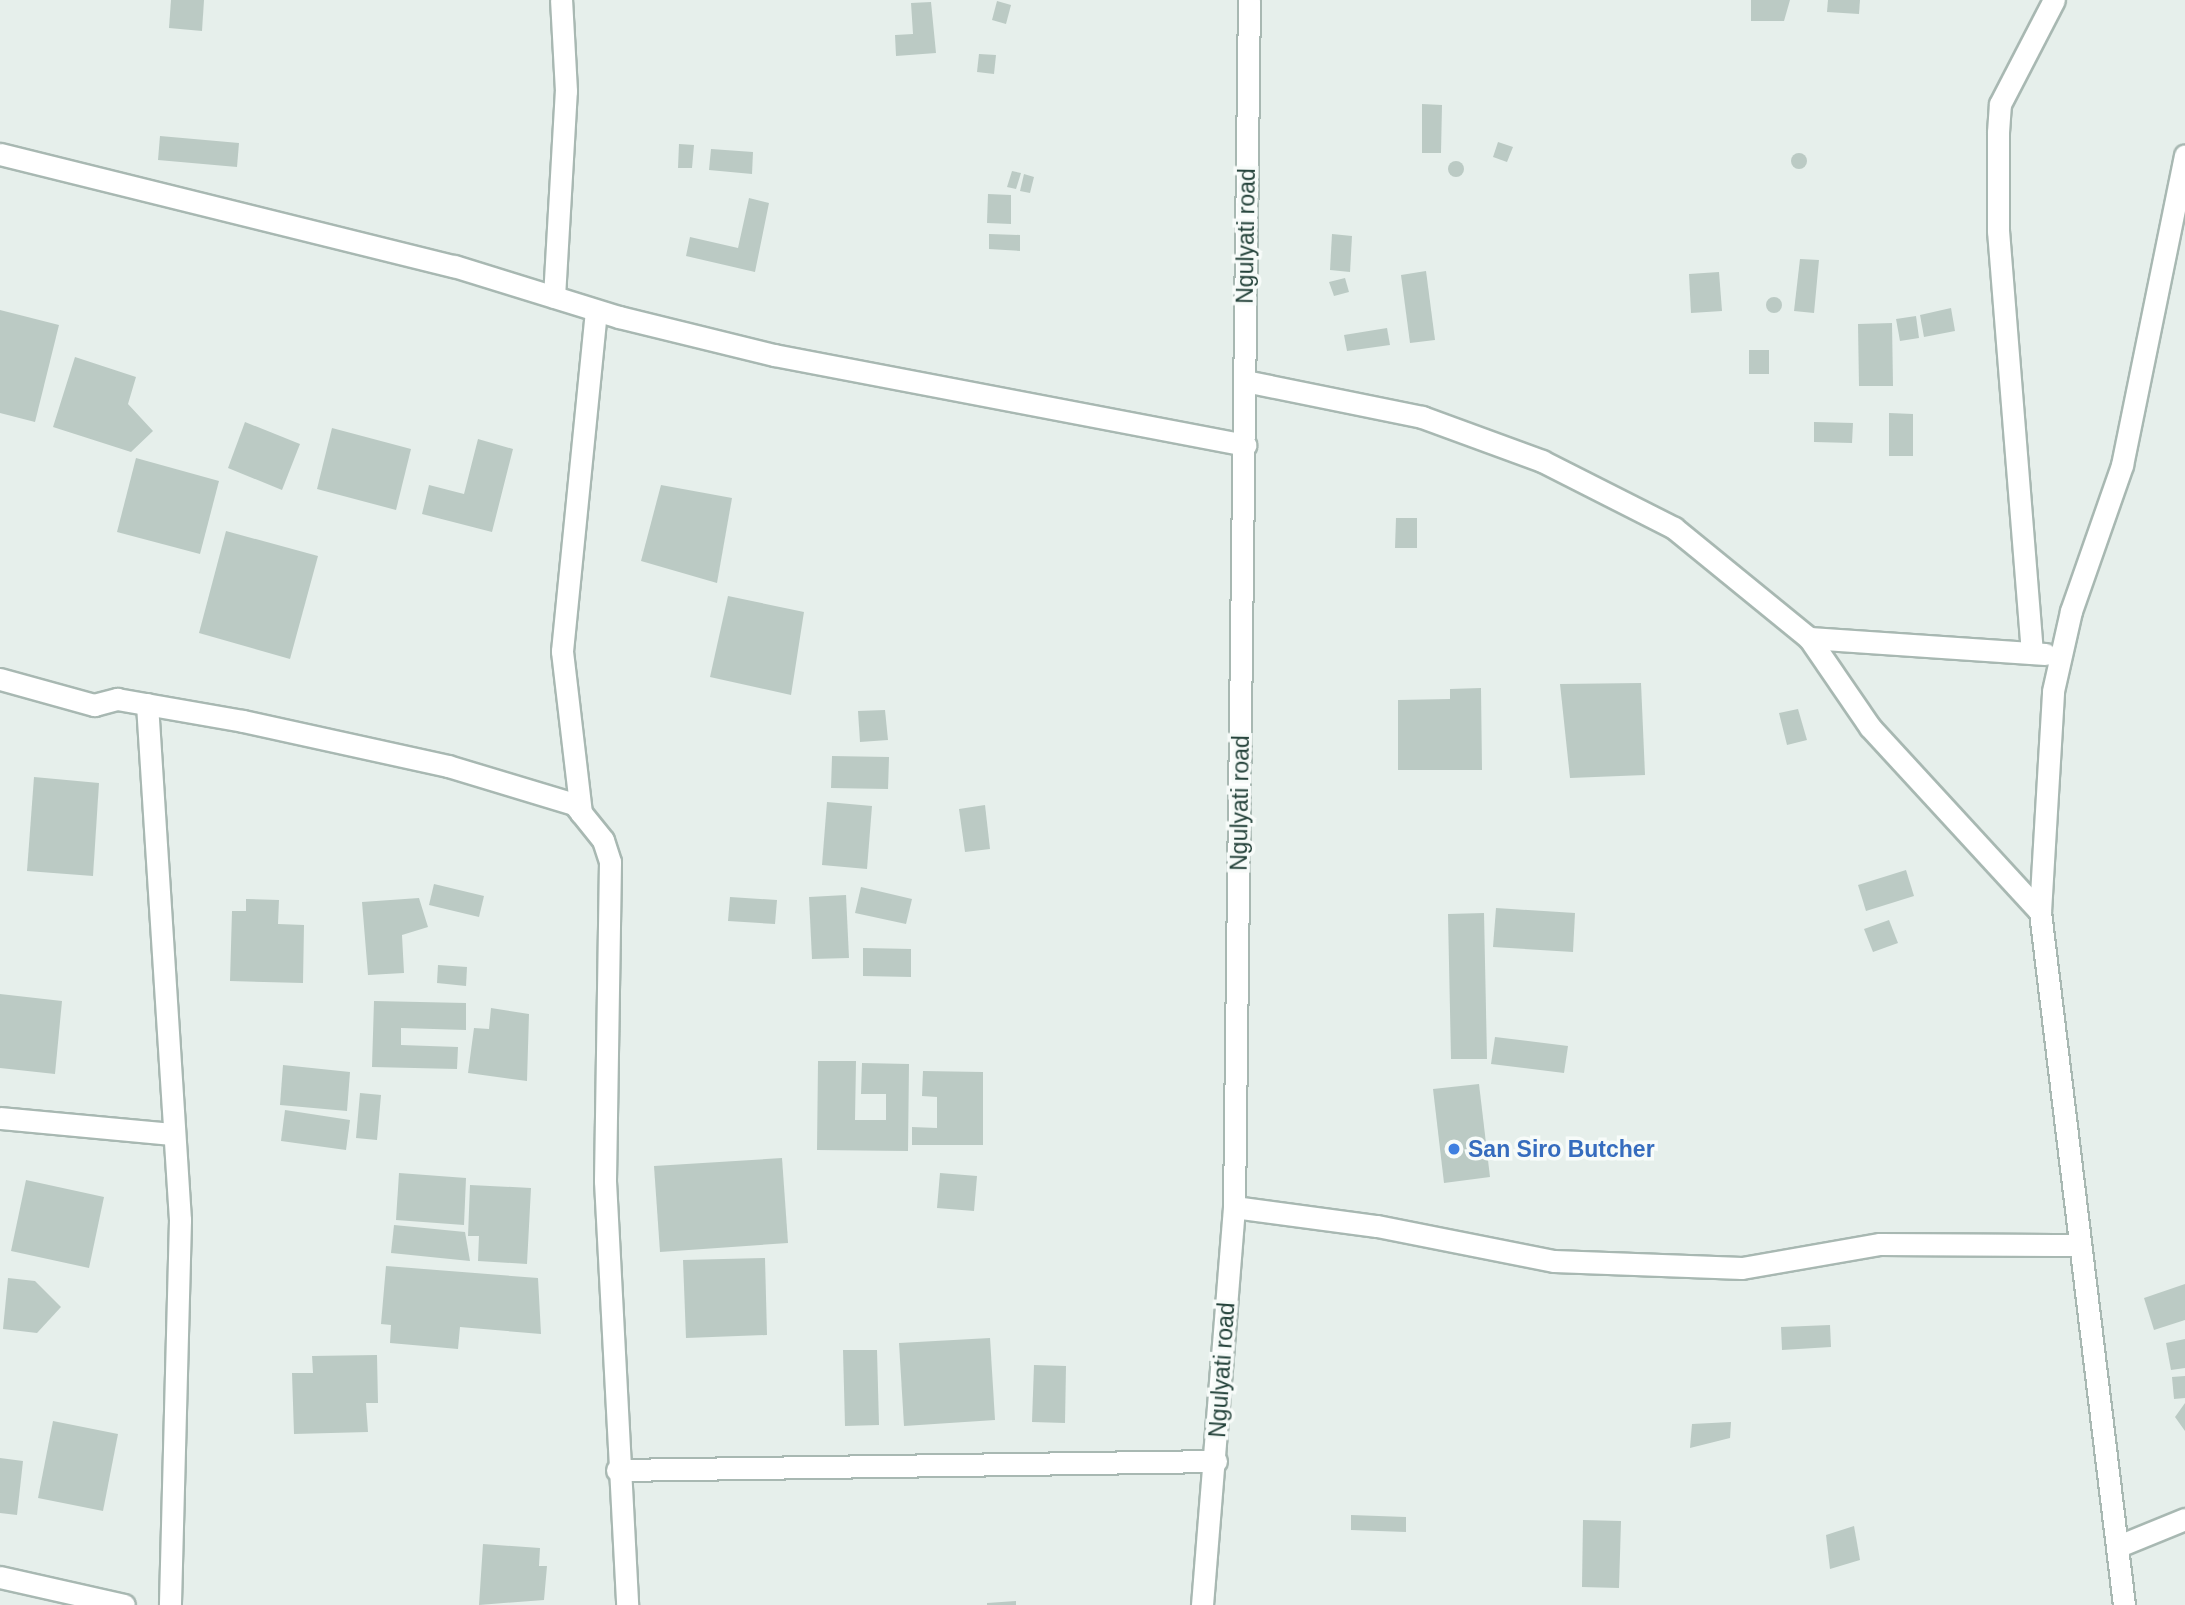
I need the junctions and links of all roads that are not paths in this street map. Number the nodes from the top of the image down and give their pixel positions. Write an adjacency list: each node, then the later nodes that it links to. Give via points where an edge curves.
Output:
1 (561, 0): 6 (street, via 566,91)
2 (1249, 0): 8 (street, Ngulyati road)
3 (2054, 0): 11 (street, via 2000,104 1998,132 1998,231)
4 (0, 155): 6 (street, via 454,265)
5 (2185, 156): 12 (street, via 2122,465)
6 (554, 297): 7 (street)
7 (596, 311): 9 (street, via 774,355); 15 (street, via 562,651)
8 (1245, 382): 9 (street, Ngulyati road); 10 (street, via 1422,417 1542,461 1674,528)
9 (1245, 445): 19 (street, Ngulyati road)
10 (1809, 638): 11 (street); 16 (street, via 1870,727)
11 (2032, 653): 12 (street)
12 (2061, 654): 16 (street, via 2053,691)
13 (0, 679): 14 (street, via 94,705 117,699)
14 (147, 704): 15 (street, via 448,766 535,790); 18 (street)
15 (581, 813): 22 (street, via 610,862 605,1181)
16 (2040, 912): 20 (street)
17 (0, 1118): 18 (street)
18 (172, 1134): 27 (street, via 180,1220)
19 (1234, 1207): 20 (street, via 1377,1226 1554,1261 1742,1268 1880,1244); 21 (street, Ngulyati road)
20 (2079, 1245): 24 (street)
21 (1216, 1461): 22 (street); 29 (street, Ngulyati road)
22 (617, 1470): 28 (street)
23 (2185, 1519): 24 (street)
24 (2121, 1545): 30 (street)
25 (0, 1577): 26 (street)
26 (124, 1605)
27 (170, 1605)
28 (627, 1605)
29 (1202, 1605)
30 (2124, 1605)

